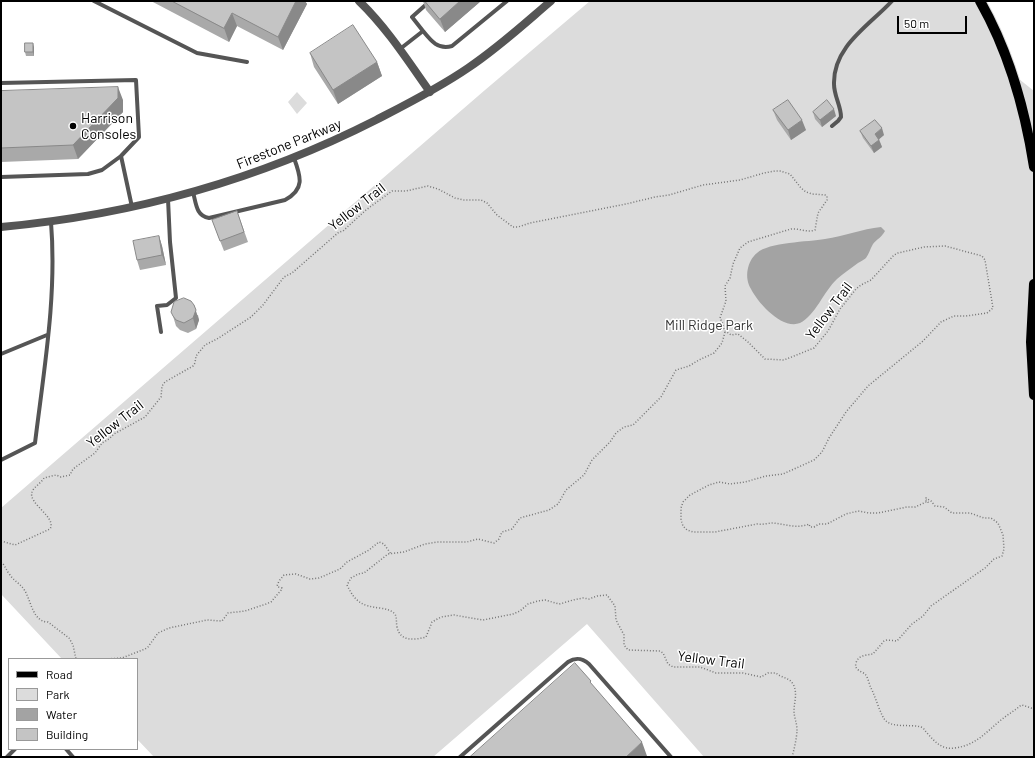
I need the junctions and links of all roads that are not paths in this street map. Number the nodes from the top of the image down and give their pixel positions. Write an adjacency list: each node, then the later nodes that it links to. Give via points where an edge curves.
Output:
1 (94, 1): 10 (lane, via 197,53)
2 (359, 1): 9 (street, via 375,17)
3 (430, 1): 8 (lane, via 412,17)
4 (508, 1): 8 (lane, via 452,46 436,45)
5 (551, 1): 12 (street, Firestone Parkway, via 480,59)
6 (892, 1): 13 (lane, via 854,37 838,61 834,73 834,86 841,116)
7 (980, 1): 16 (main road, via 998,38 1018,90)
8 (423, 31): 9 (lane)
9 (399, 49): 12 (street)
10 (247, 62)
11 (1, 84): 14 (lane, via 136,80 139,137)
12 (430, 92): 15 (street, Firestone Parkway, via 349,134)
13 (832, 126)
14 (121, 156): 17 (lane, via 102,170 88,174); 20 (lane)
15 (294, 158): 18 (street, Firestone Parkway); 18 (lane, via 301,176 300,182 293,194 285,200 208,218 198,213)
16 (1034, 167)
17 (1, 177)
18 (193, 192): 19 (street, Firestone Parkway)
19 (168, 198): 20 (street, Firestone Parkway); 24 (lane, via 176,298 167,305 157,306)
20 (132, 207): 21 (street, Firestone Parkway)
21 (51, 222): 22 (street, Firestone Parkway); 25 (lane, via 53,272)
22 (1, 227)
23 (1034, 284): 27 (main road, via 1031,342)
24 (161, 332)
25 (48, 335): 26 (lane); 28 (lane, via 35,443)
26 (1, 354)
27 (1034, 395)
28 (1, 460)
29 (460, 757): 30 (lane, via 568,662 581,658)
30 (671, 757)

